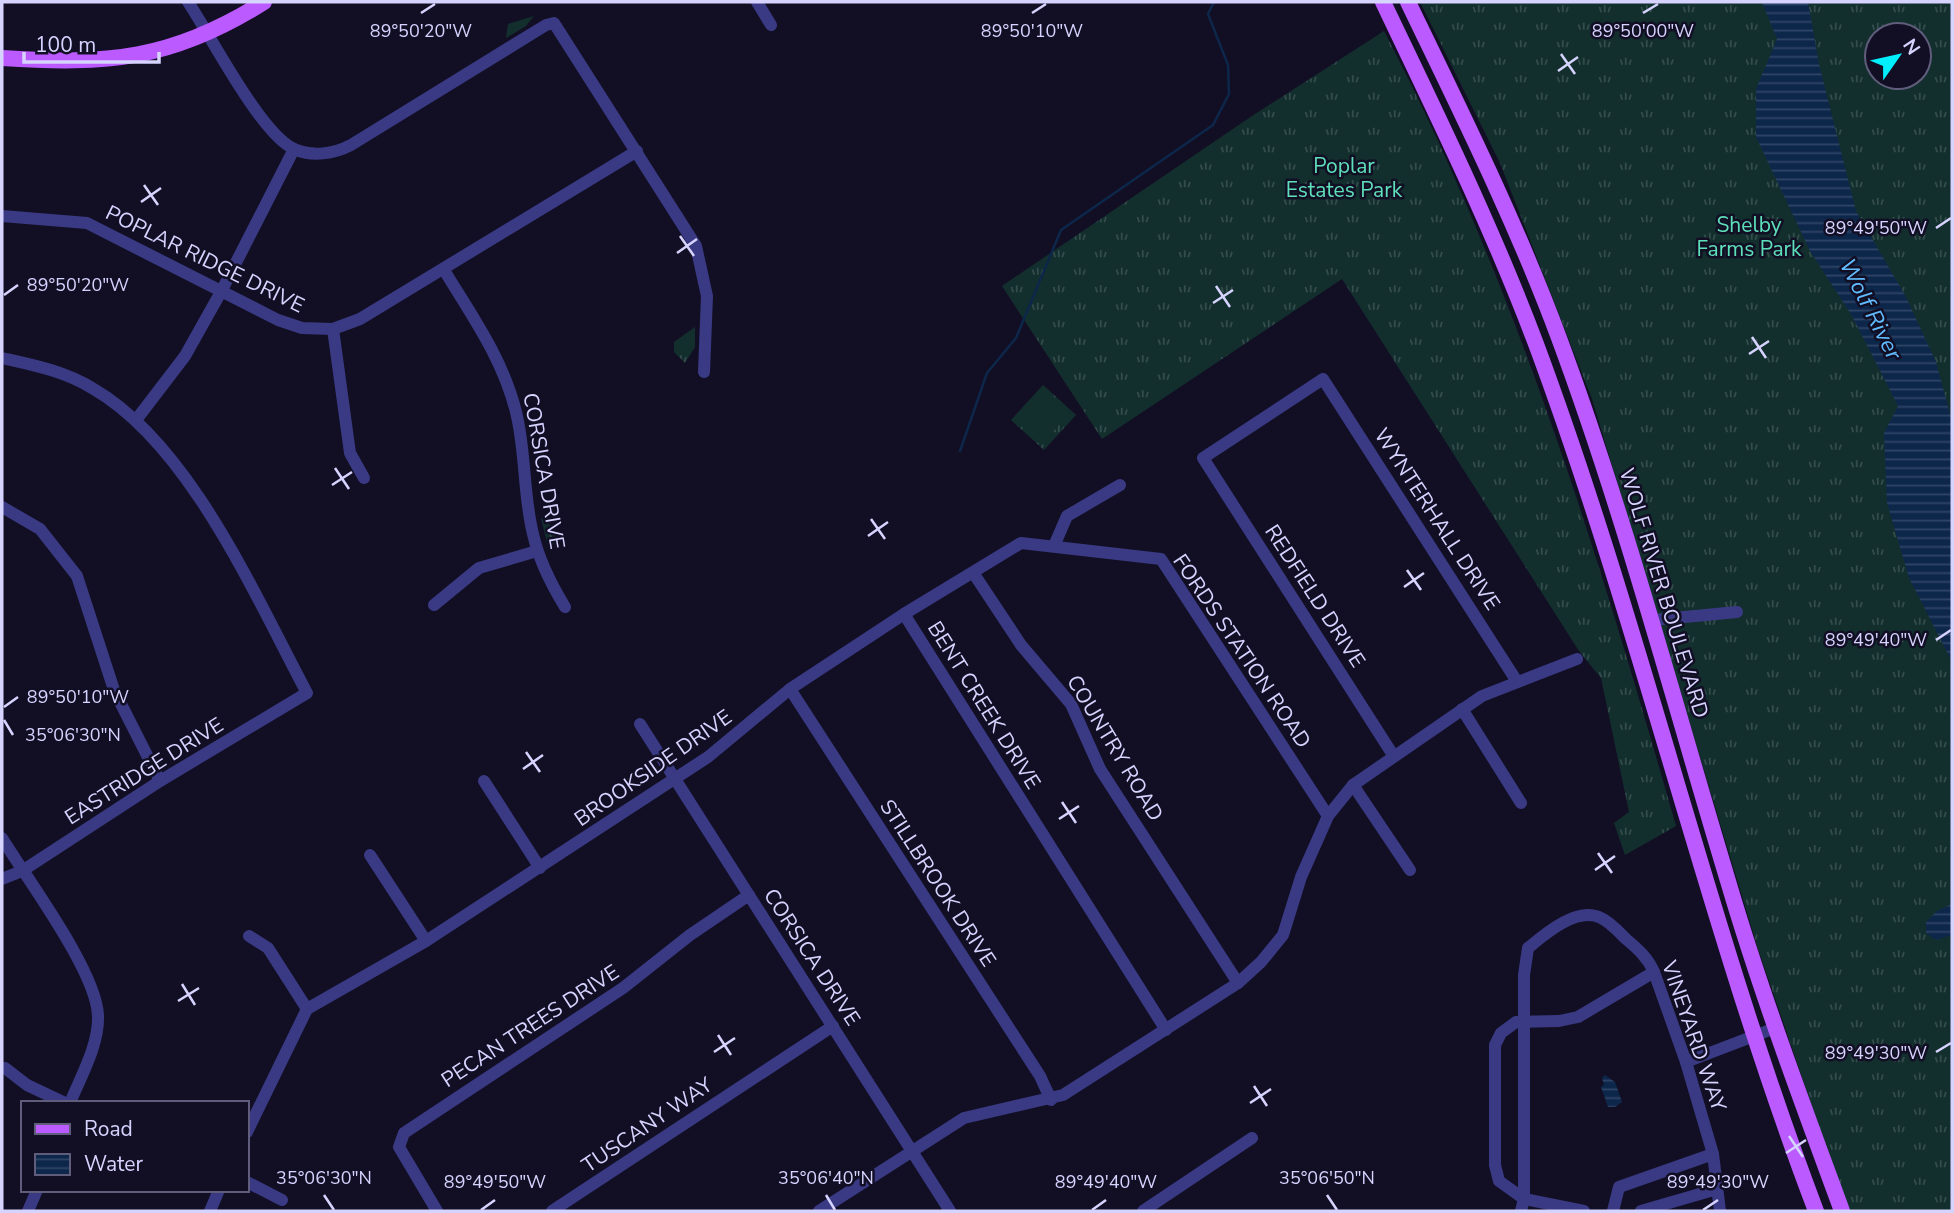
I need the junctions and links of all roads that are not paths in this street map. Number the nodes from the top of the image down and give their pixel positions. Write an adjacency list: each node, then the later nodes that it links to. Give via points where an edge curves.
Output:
1 (188, 2): 7 (street)
2 (264, 2): 7 (main road)
3 (757, 2): 6 (street)
4 (1383, 2): 58 (main road, WOLF RIVER BOULEVARD, via 1476,196 1536,344 1608,557)
5 (1408, 2): 29 (main road, WOLF RIVER BOULEVARD, via 1497,187 1558,336)
6 (771, 24)
7 (208, 33): 8 (main road, via 151,53 102,61); 9 (street, via 270,129)
8 (2, 58)
9 (294, 149): 10 (street, via 320,154 341,150 554,23); 13 (street)
10 (637, 151): 12 (street, POPLAR RIDGE DRIVE); 16 (street, via 689,232 700,258 707,296)
11 (2, 216): 13 (street, POPLAR RIDGE DRIVE, via 87,223)
12 (443, 270): 14 (street, POPLAR RIDGE DRIVE, via 367,316); 23 (street, CORSICA DRIVE, via 491,345 506,378 517,416)
13 (222, 290): 14 (street, POPLAR RIDGE DRIVE, via 289,325); 17 (street, via 184,356)
14 (332, 329): 19 (street, via 350,453)
15 (2, 358): 17 (street, via 56,370 93,388)
16 (704, 372)
17 (136, 420): 37 (street, EASTRIDGE DRIVE, via 179,471 220,533 307,693)
18 (1203, 458): 31 (street, WYNTERHALL DRIVE, via 1323,379); 35 (street, REDFIELD DRIVE)
19 (364, 478)
20 (1120, 485): 22 (street, via 1068,516)
21 (2, 507): 37 (street, via 40,529 77,576 114,690)
22 (1054, 546): 24 (street, BROOKSIDE DRIVE, via 1021,543); 41 (street, FORDS STATION ROAD, via 1161,559)
23 (537, 551): 25 (street, via 479,568); 26 (street, CORSICA DRIVE)
24 (974, 574): 28 (street, BROOKSIDE DRIVE); 52 (street, COUNTRY ROAD, via 1021,645 1071,704 1100,769)
25 (434, 606)
26 (565, 607)
27 (1737, 612): 29 (street)
28 (904, 614): 32 (street, BROOKSIDE DRIVE); 57 (street, BENT CREEK DRIVE)
29 (1653, 620): 56 (main road, WOLF RIVER BOULEVARD)
30 (1577, 659): 31 (street)
31 (1516, 680): 33 (street)
32 (790, 689): 36 (street, BROOKSIDE DRIVE, via 728,743); 61 (street, STILLBROOK DRIVE)
33 (1462, 709): 35 (street); 40 (street)
34 (639, 724): 36 (street, CORSICA DRIVE)
35 (1393, 755): 39 (street)
36 (675, 779): 44 (street, BROOKSIDE DRIVE); 48 (street, CORSICA DRIVE)
37 (160, 782): 46 (street, EASTRIDGE DRIVE)
38 (484, 782): 44 (street)
39 (1353, 785): 41 (street); 45 (street)
40 (1521, 803)
41 (1328, 816): 52 (street, via 1301,877 1283,935)
42 (2, 838): 46 (street)
43 (370, 855): 50 (street)
44 (540, 868): 50 (street, BROOKSIDE DRIVE)
45 (1410, 870)
46 (22, 871): 47 (street, EASTRIDGE DRIVE); 63 (street, via 79,962 97,1004 94,1044)
47 (2, 879)
48 (749, 895): 55 (street, CORSICA DRIVE); 76 (street, PECAN TREES DRIVE, via 622,988 404,1133 398,1147)
49 (249, 936): 53 (street, via 268,948)
50 (426, 941): 53 (street, BROOKSIDE DRIVE)
51 (1654, 972): 54 (street, via 1578,1017); 54 (street, VINEYARD WAY, via 1647,959 1598,916 1568,921 1528,948 1524,975); 59 (street, VINEYARD WAY)
52 (1238, 983): 57 (street)
53 (307, 1009): 64 (street)
54 (1527, 1021): 73 (street); 73 (street, via 1507,1027 1494,1053 1496,1173)
55 (834, 1026): 66 (street, CORSICA DRIVE); 77 (street, TUSCANY WAY)
56 (1775, 1028): 58 (street); 86 (main road, WOLF RIVER BOULEVARD)
57 (1166, 1030): 61 (street)
58 (1753, 1037): 59 (street); 85 (main road, WOLF RIVER BOULEVARD)
59 (1686, 1062): 67 (street, VINEYARD WAY)
60 (5, 1068): 62 (street)
61 (1051, 1100): 66 (street, via 977,1113)
62 (61, 1101)
63 (71, 1101)
64 (248, 1130)
65 (1252, 1138): 80 (street)
66 (912, 1150): 78 (street); 79 (street, CORSICA DRIVE)
67 (1713, 1154): 69 (street, VINEYARD WAY); 82 (street, via 1619,1187)
68 (248, 1183): 72 (street)
69 (1717, 1189): 83 (street); 84 (street, VINEYARD WAY)
70 (36, 1192): 74 (street)
71 (218, 1192): 75 (street)
72 (282, 1200)
73 (1523, 1205): 81 (street)
74 (29, 1211)
75 (210, 1211)
76 (437, 1211)
77 (552, 1211)
78 (819, 1211)
79 (950, 1211)
80 (1143, 1211)
81 (1584, 1211)
82 (1613, 1211)
83 (1641, 1211)
84 (1720, 1211)
85 (1816, 1211)
86 (1842, 1211)

